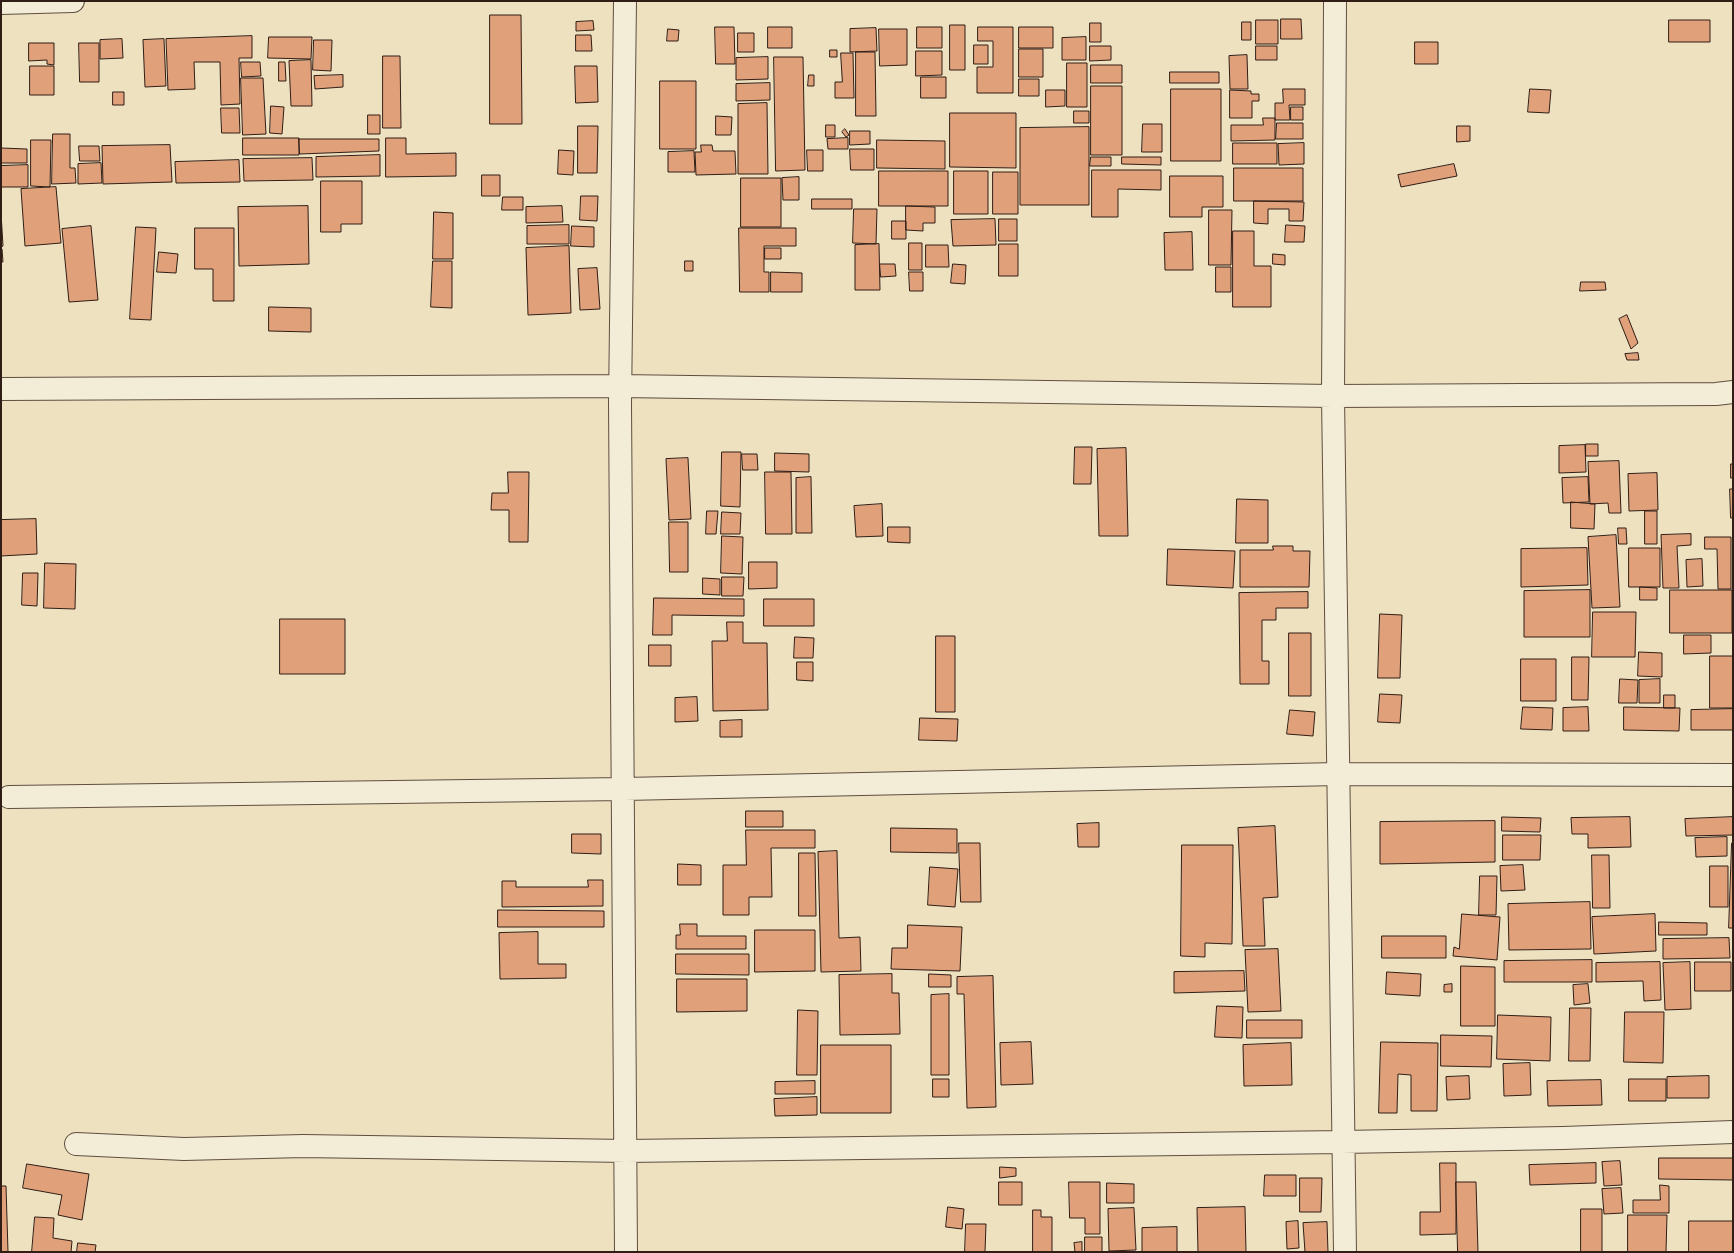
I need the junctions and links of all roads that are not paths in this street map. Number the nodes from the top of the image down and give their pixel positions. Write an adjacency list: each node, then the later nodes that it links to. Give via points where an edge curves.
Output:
1 (73, 1): 4 (street)
2 (625, 1): 5 (street)
3 (1335, 1): 8 (street)
4 (1, 3)
5 (620, 386): 6 (street); 8 (street); 11 (street)
6 (1, 389)
7 (1733, 392): 8 (street)
8 (1333, 396): 9 (street)
9 (1338, 774): 10 (street); 11 (street); 14 (street)
10 (1733, 774)
11 (624, 789): 12 (street); 16 (street)
12 (9, 797)
13 (1733, 1132): 14 (street)
14 (1342, 1142): 16 (street); 18 (street)
15 (76, 1144): 16 (street, via 184,1149 303,1146)
16 (626, 1151): 17 (street)
17 (626, 1252)
18 (1345, 1252)

